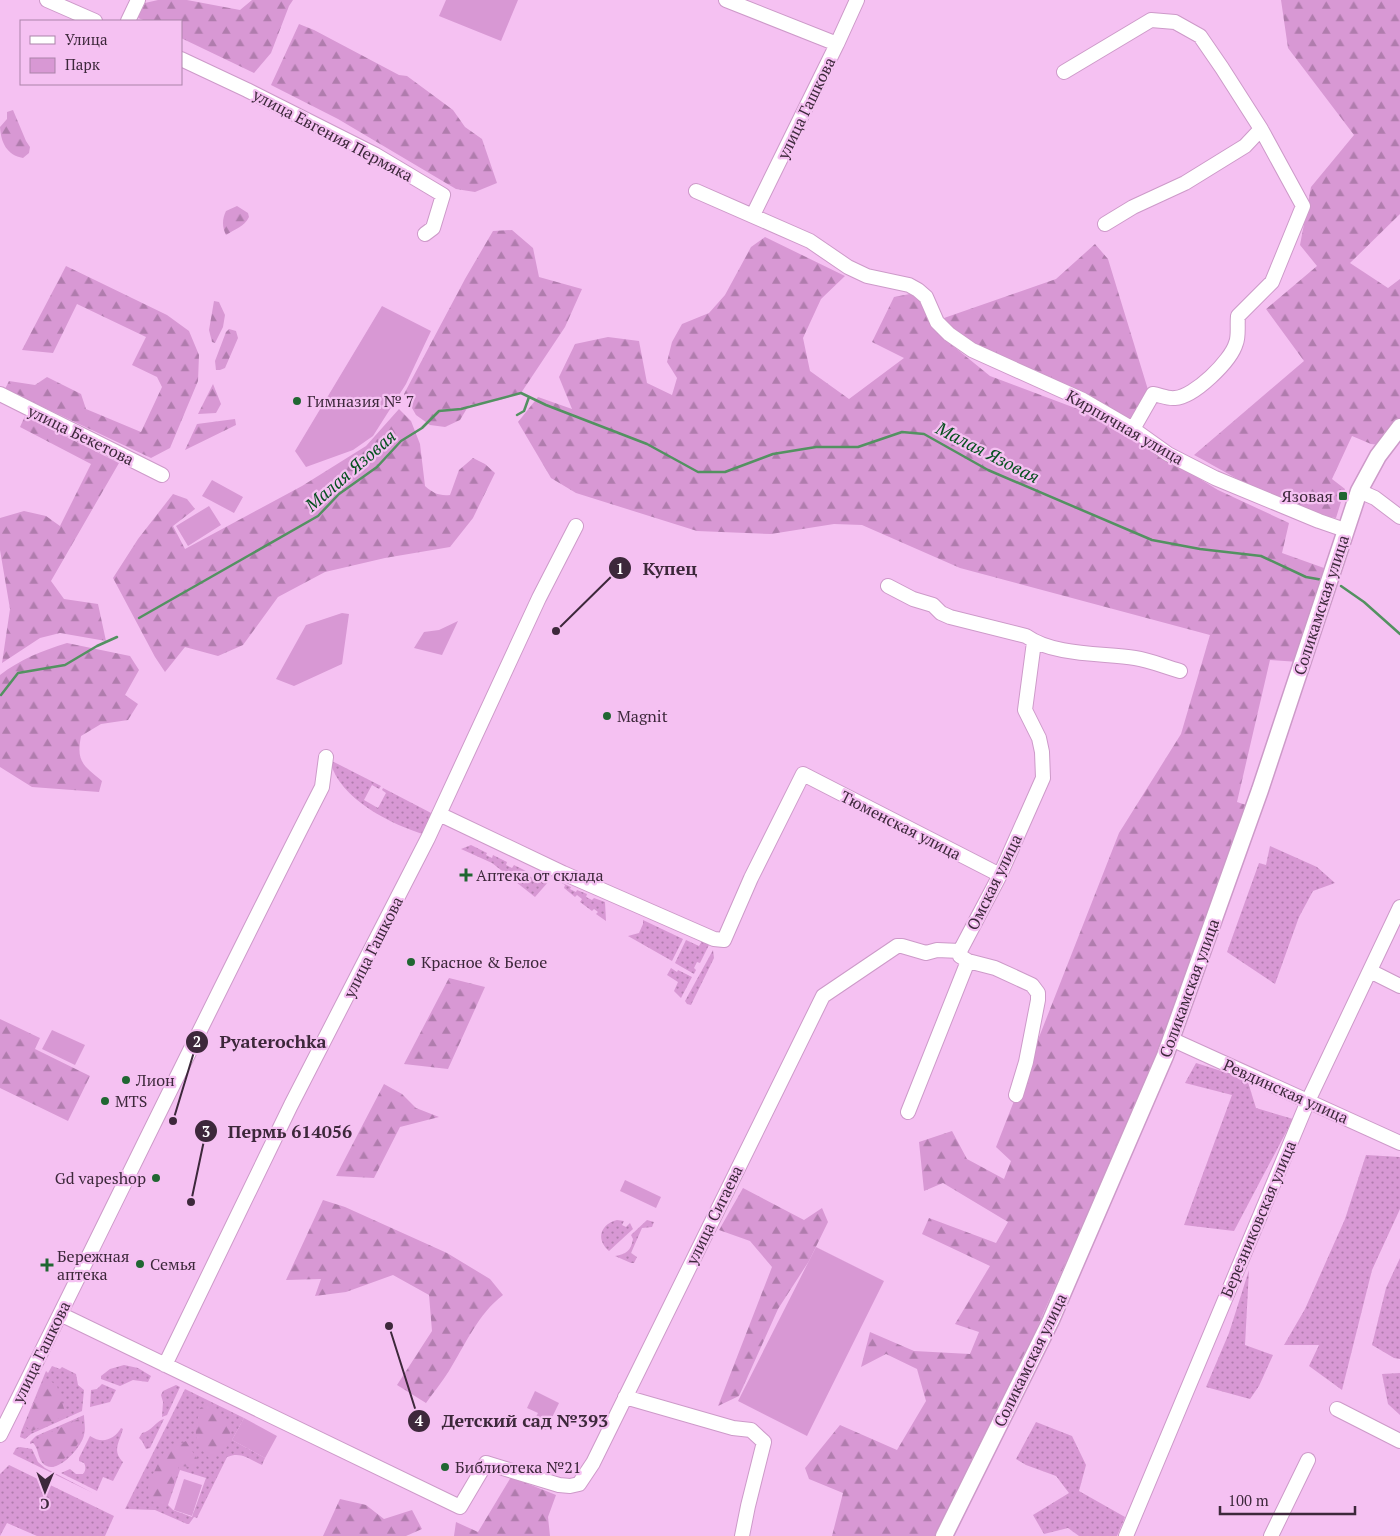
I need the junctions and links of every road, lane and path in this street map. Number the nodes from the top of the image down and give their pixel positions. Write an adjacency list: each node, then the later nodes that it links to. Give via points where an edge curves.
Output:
1 (47, 0): 5 (street)
2 (138, 0): 6 (street)
3 (726, 0): 7 (street)
4 (857, 0): 7 (street, улица Гашкова)
5 (93, 20)
6 (128, 20)
7 (837, 44): 12 (street, улица Гашкова)
8 (182, 59): 14 (street, улица Евгения Пермяка, via 376,155 443,195 433,228)
9 (1064, 72): 10 (street, via 1151,20 1175,22 1200,36)
10 (1261, 129): 13 (street, via 1238,151 1185,183); 17 (street, via 1303,206 1272,282 1238,316 1236,344 1225,362 1189,395 1175,398 1153,394)
11 (696, 191): 12 (street)
12 (753, 215): 17 (street, Кирпичная улица, via 810,241 867,276 918,290 926,297 937,322 972,350 1083,400)
13 (1105, 224)
14 (425, 234)
15 (0, 394): 18 (street, улица Бекетова)
16 (1400, 427): 19 (main road, Соликамская улица, via 1378,456)
17 (1133, 429): 22 (street, Кирпичная улица, via 1168,454 1215,478 1318,522)
18 (162, 475)
19 (1359, 491): 20 (street, via 1375,498); 22 (main road, Соликамская улица)
20 (1400, 517)
21 (576, 526): 27 (street, улица Гашкова)
22 (1345, 530): 33 (main road, Соликамская улица, via 1260,790)
23 (888, 586): 24 (street, via 913,599 933,604 950,617 1026,636)
24 (1034, 642): 25 (street, via 1057,649 1138,658); 28 (street, Омская улица, via 1024,710 1039,738 1043,778)
25 (1180, 671)
26 (326, 757): 38 (street, улица Гашкова, via 322,787)
27 (439, 814): 28 (street, Тюменская улица, via 563,874 714,939 724,940 803,774); 39 (street, улица Гашкова, via 250,1187)
28 (1000, 875): 30 (street, Омская улица)
29 (1400, 907): 31 (street, Березниковская улица)
30 (964, 956): 34 (street, улица Сигаева, via 1032,985 1038,993 1026,1062); 36 (street, Омская улица); 40 (street, улица Сигаева, via 937,950 926,953 898,946 823,996)
31 (1370, 971): 32 (street); 35 (street, Березниковская улица)
32 (1400, 986)
33 (1171, 1039): 35 (street, Ревдинская улица); 46 (main road, Соликамская улица, via 1051,1320)
34 (1016, 1095)
35 (1308, 1101): 37 (street, Ревдинская улица); 47 (street, Березниковская улица)
36 (908, 1112)
37 (1400, 1143)
38 (60, 1314): 39 (street); 42 (street, улица Гашкова)
39 (165, 1365): 40 (street, улица Сигаева, via 460,1508 486,1463 559,1485 579,1484)
40 (625, 1397): 45 (street, via 732,1428 751,1430 764,1442)
41 (1337, 1408): 43 (street)
42 (0, 1435)
43 (1400, 1441)
44 (1308, 1460): 48 (street)
45 (742, 1536)
46 (944, 1536)
47 (1126, 1536)
48 (1272, 1536)

